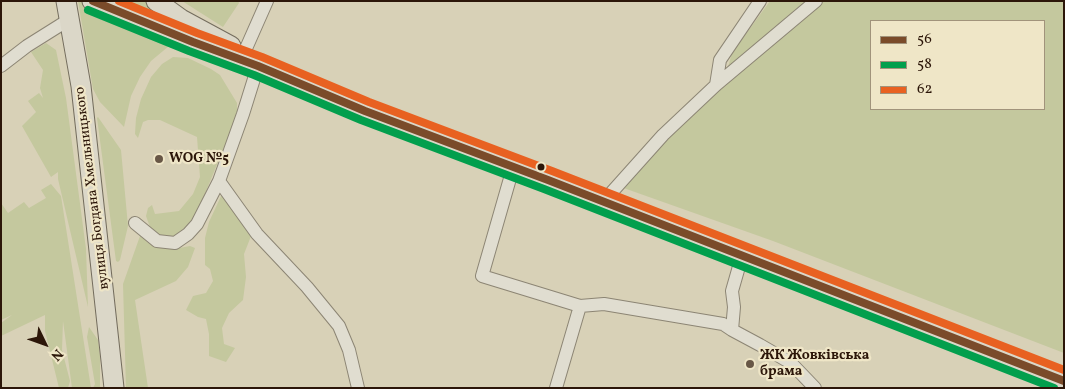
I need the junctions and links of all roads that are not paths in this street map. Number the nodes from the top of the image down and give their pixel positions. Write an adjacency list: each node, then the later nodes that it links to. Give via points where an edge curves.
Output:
1 (156, 1): 7 (highway)
2 (267, 1): 7 (street)
3 (760, 1): 9 (street, via 720,60)
4 (816, 1): 9 (street)
5 (94, 2): 7 (highway, via 192,42)
6 (68, 10): 8 (street); 17 (highway, вулиця Богдана Хмельницького, via 81,86)
7 (251, 60): 10 (highway, via 365,110); 11 (street, via 243,114)
8 (1, 66)
9 (716, 85): 12 (street, via 663,135)
10 (513, 168): 12 (highway); 15 (street, via 482,276)
11 (219, 181): 13 (street, via 197,224 175,242 157,241); 19 (street, via 257,234 308,287 339,326 349,350)
12 (603, 202): 14 (highway)
13 (135, 222)
14 (742, 256): 16 (street, via 732,291); 18 (highway)
15 (580, 306): 16 (street, via 604,304 723,324); 20 (street)
16 (732, 330): 21 (street, via 791,363)
17 (114, 381)
18 (1064, 381)
19 (358, 388)
20 (556, 388)
21 (815, 388)

